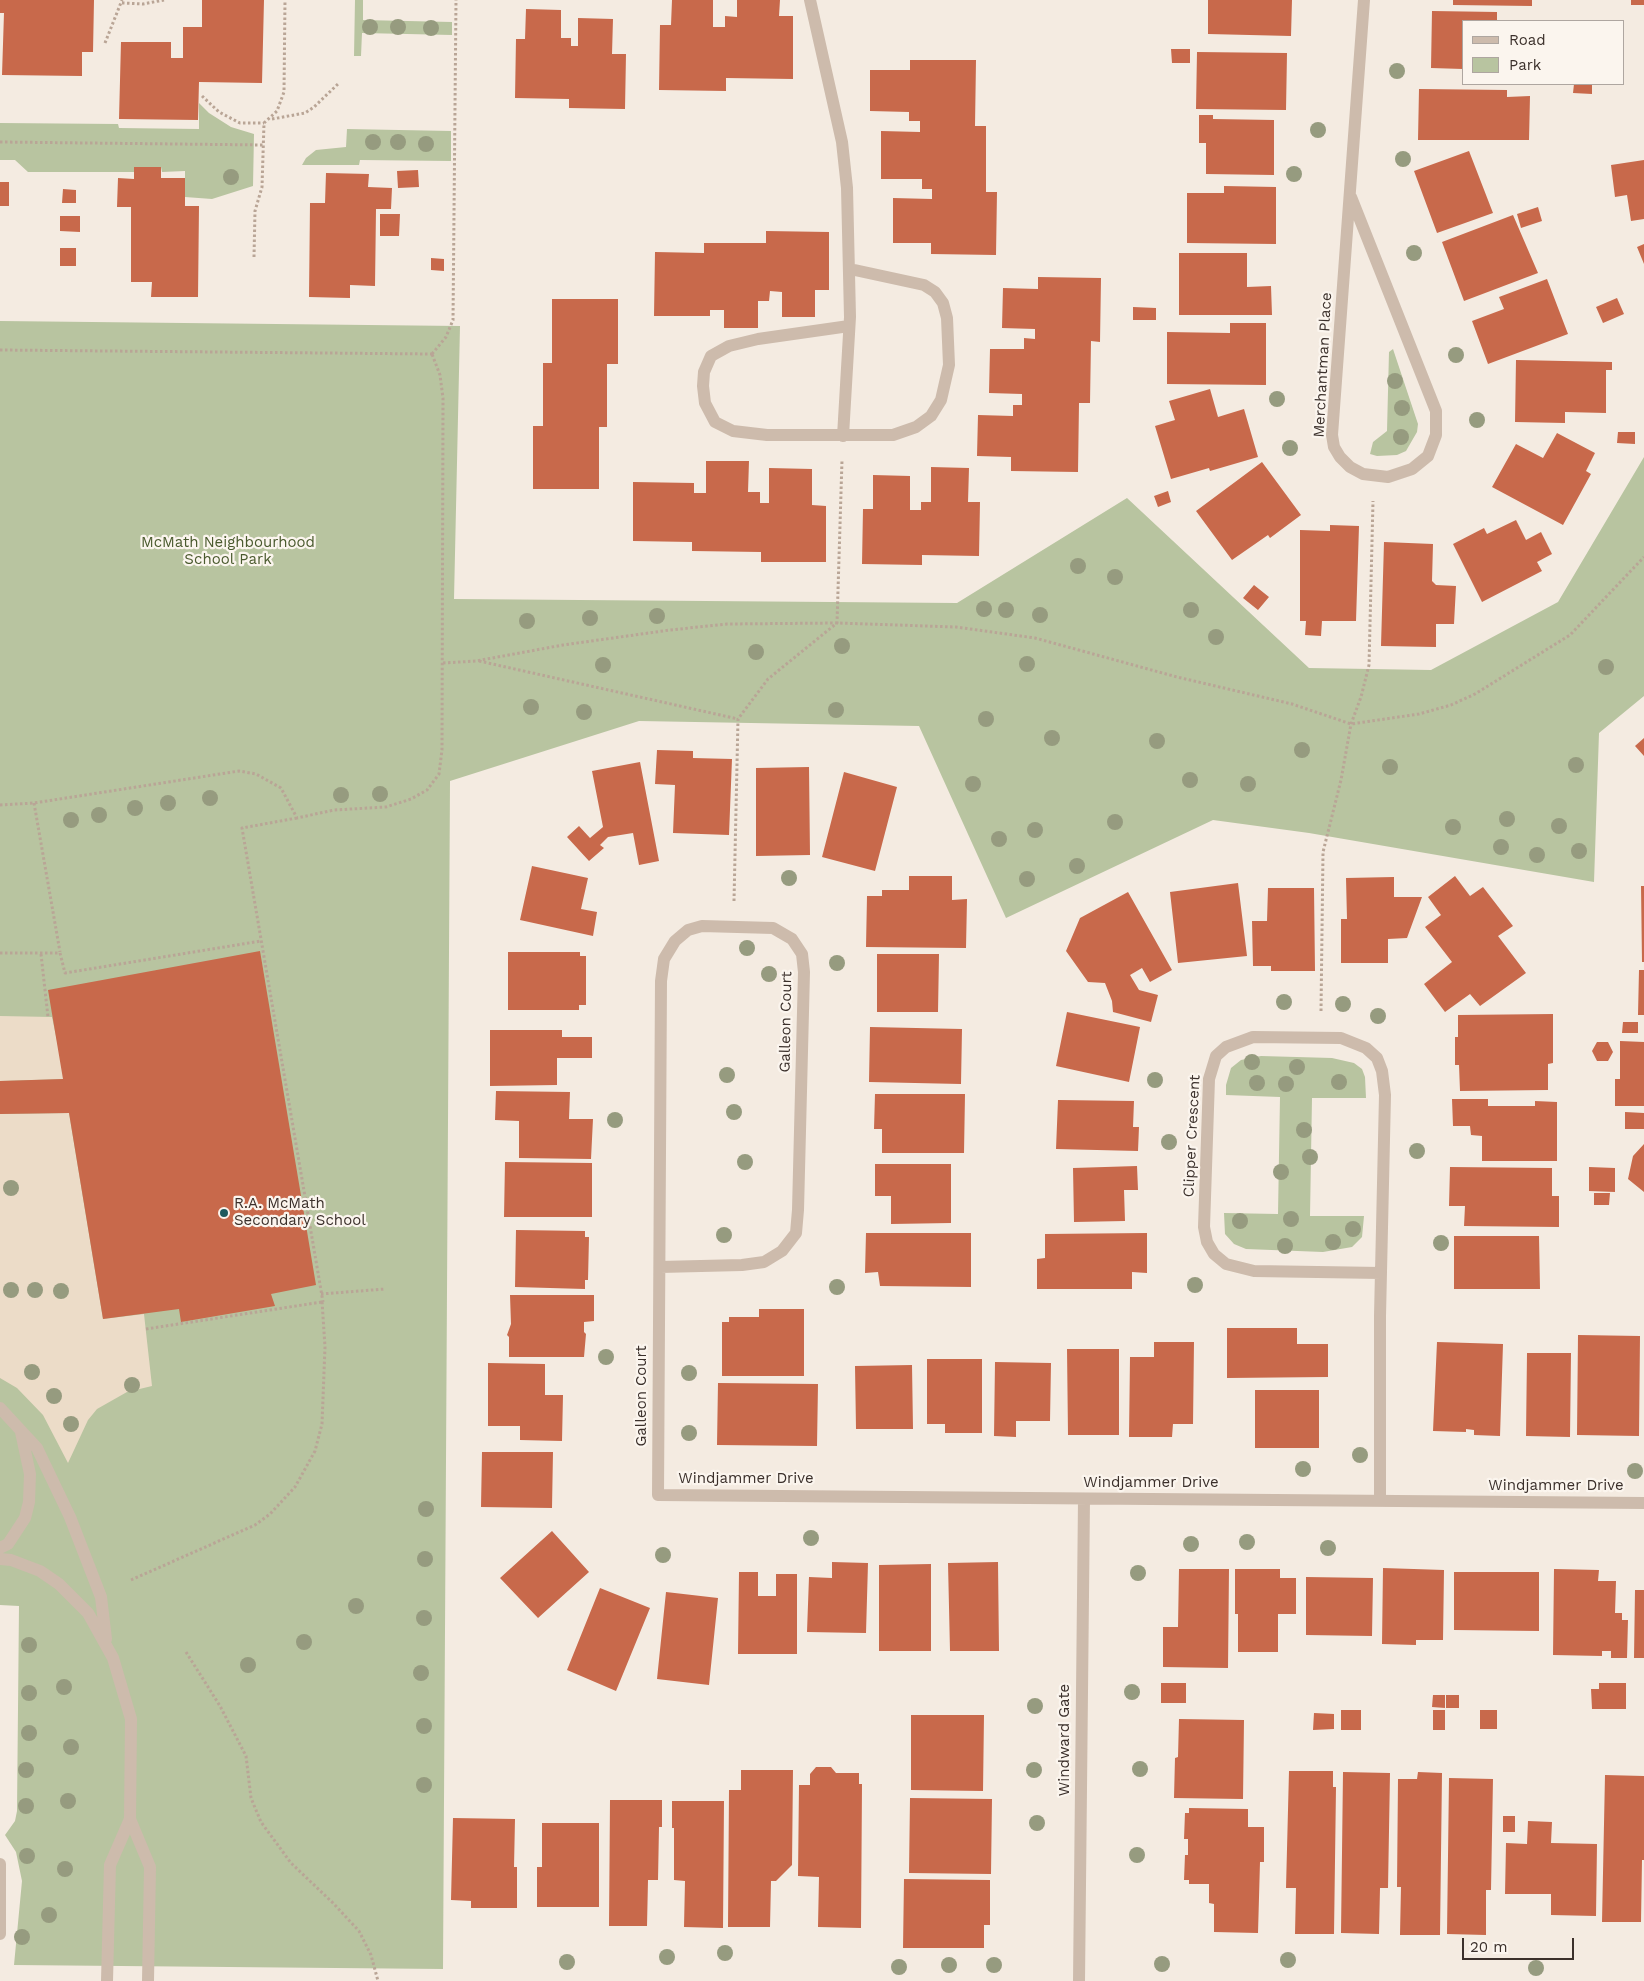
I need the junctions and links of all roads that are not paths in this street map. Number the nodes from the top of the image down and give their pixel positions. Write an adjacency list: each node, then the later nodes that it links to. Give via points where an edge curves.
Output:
1 (810, 0): 4 (street, via 842,142)
2 (1364, 0): 3 (street, Merchantman Place)
3 (1351, 197): 3 (street, Merchantman Place, via 1332,435 1334,447 1340,458 1363,474 1402,474 1421,464 1433,445 1437,417)
4 (850, 269): 5 (street); 6 (street, via 916,283 935,292 943,302 947,318 949,365 941,400 931,416 916,427 893,435)
5 (849, 326): 6 (street); 6 (street, via 790,333 729,346 711,356 704,372 703,386 705,402 715,422 734,431)
6 (843, 436)
7 (660, 1267): 7 (street, Galleon Court, via 661,981 664,959 675,941 688,930 702,926 773,928 792,939 802,954 804,972 796,1233 782,1251 764,1262); 11 (street, Galleon Court)
8 (1381, 1273): 8 (street, Clipper Crescent, via 1384,1095 1377,1058 1366,1048 1341,1038 1253,1037 1226,1047 1216,1056 1209,1079 1204,1215 1207,1242 1214,1254 1226,1264 1240,1269); 13 (street, Clipper Crescent)
9 (0, 1408): 10 (street)
10 (20, 1429): 15 (street, via 30,1474 29,1502 25,1518 8,1544); 17 (street, via 36,1448 70,1517 102,1597)
11 (658, 1495): 12 (street, Windjammer Drive)
12 (1084, 1499): 13 (street, Windjammer Drive); 23 (street, Windward Gate)
13 (1380, 1500): 14 (street, Windjammer Drive)
14 (1644, 1503)
15 (0, 1548)
16 (0, 1559): 17 (street, via 40,1571 59,1584 88,1613)
17 (106, 1644): 18 (street, via 131,1719)
18 (130, 1819): 21 (street, via 110,1866); 22 (street, via 150,1868)
19 (0, 1864): 20 (street)
20 (0, 1934)
21 (107, 1981)
22 (148, 1981)
23 (1079, 1981)

